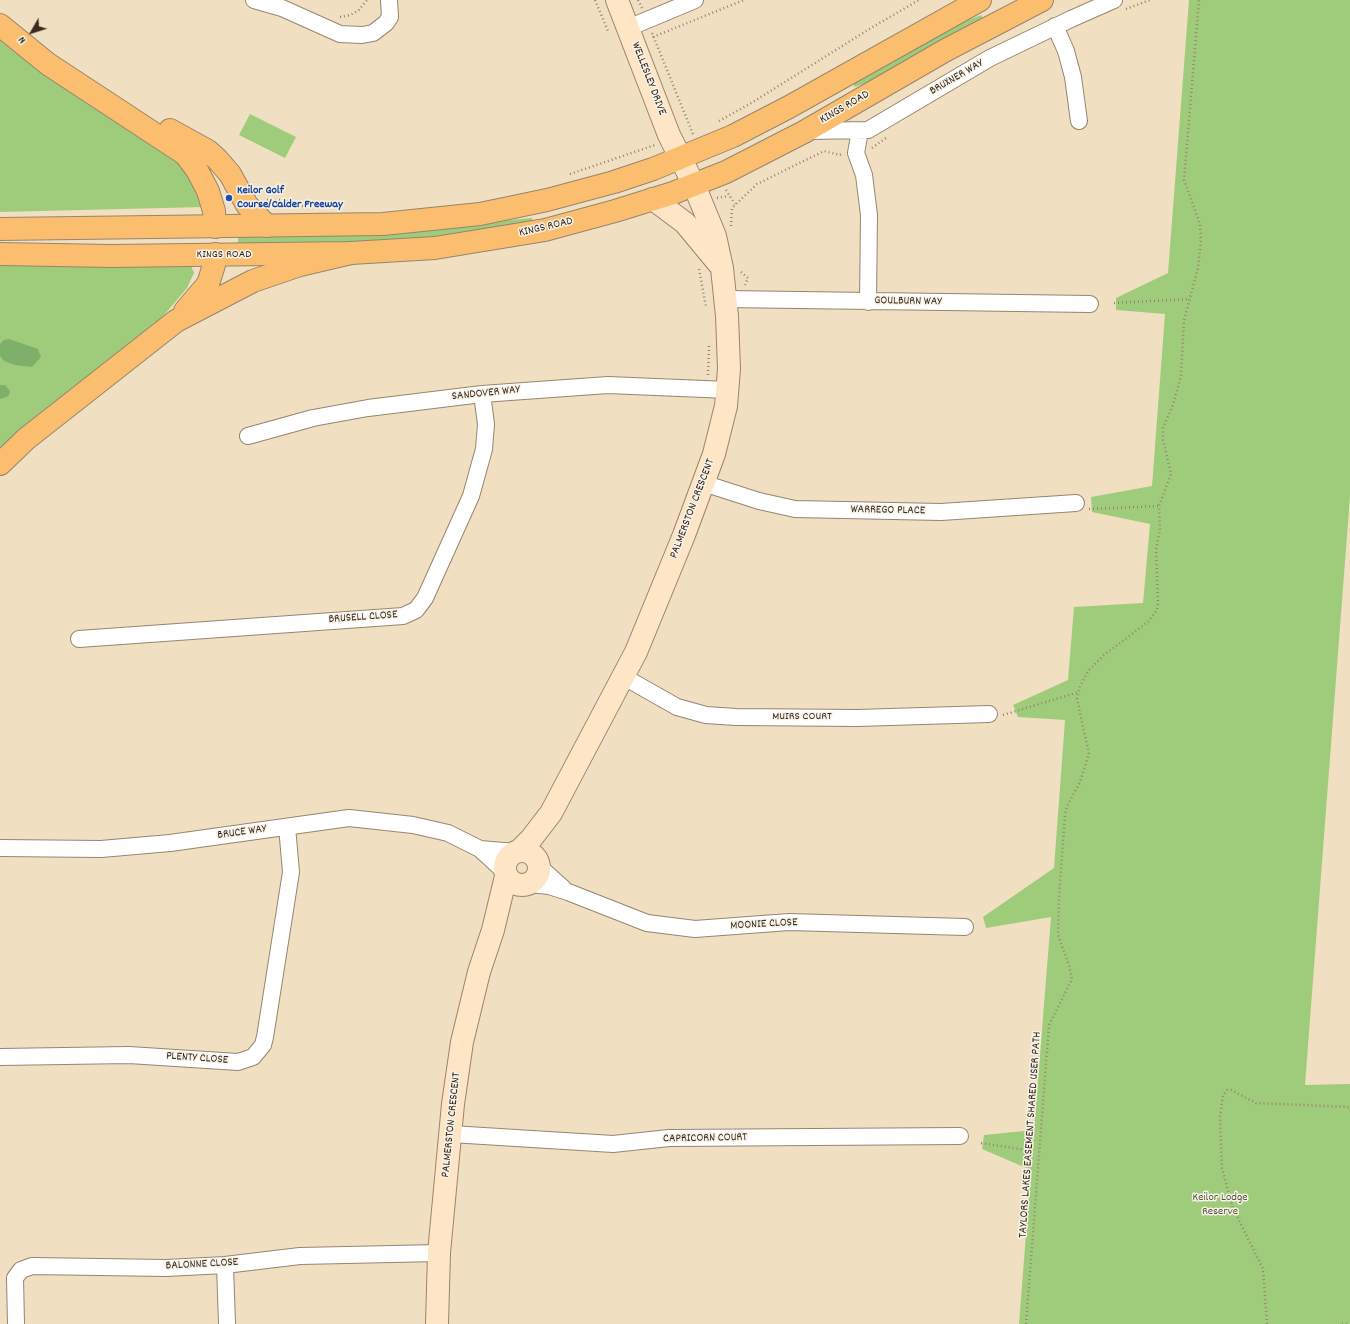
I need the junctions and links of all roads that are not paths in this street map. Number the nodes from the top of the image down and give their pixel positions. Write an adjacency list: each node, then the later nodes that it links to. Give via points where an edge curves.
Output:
1 (254, 0): 2 (street, via 282,8 340,34 362,35 373,33 386,23 390,17)
2 (389, 0)
3 (617, 0): 8 (street, WELLESLEY DRIVE)
4 (695, 0): 8 (street)
5 (980, 0): 15 (main road, via 733,136)
6 (1042, 0): 14 (main road, KINGS ROAD, via 946,50)
7 (1114, 0): 10 (street, BRUXNER WAY)
8 (637, 24): 15 (street, WELLESLEY DRIVE)
9 (0, 25): 11 (main road, via 48,64)
10 (1055, 26): 12 (street, via 1066,51 1073,77); 13 (street, BRUXNER WAY, via 990,58 878,126)
11 (104, 102): 18 (main road, via 174,132 208,151 230,174 247,205); 19 (main road, via 175,146 192,162 208,191 214,211)
12 (1079, 121)
13 (860, 131): 14 (street, BRUXNER WAY); 26 (street, via 856,152 864,176 869,215)
14 (804, 132): 16 (main road, KINGS ROAD, via 726,172)
15 (676, 149): 16 (street, WELLESLEY DRIVE); 18 (main road, via 599,186 495,212 409,222)
16 (698, 193): 17 (main road, KINGS ROAD); 24 (street, PALMERSTON CRESCENT, via 715,236)
17 (653, 199): 23 (main road, KINGS ROAD, via 579,221 503,238 435,248); 24 (street, via 685,224)
18 (267, 226): 19 (main road)
19 (215, 227): 20 (main road); 22 (main road)
20 (0, 229)
21 (0, 254): 22 (main road, KINGS ROAD)
22 (215, 254): 23 (main road, KINGS ROAD); 28 (main road, via 208,284)
23 (351, 254): 28 (main road, via 300,265 253,282)
24 (722, 268): 25 (street, PALMERSTON CRESCENT)
25 (726, 299): 26 (street, GOULBURN WAY); 29 (street, PALMERSTON CRESCENT, via 729,337)
26 (868, 302): 27 (street, GOULBURN WAY)
27 (1090, 304)
28 (176, 321): 32 (main road, via 31,435)
29 (718, 390): 30 (street, SANDOVER WAY, via 608,384); 33 (street, PALMERSTON CRESCENT, via 720,431)
30 (482, 394): 31 (street, SANDOVER WAY, via 368,408 314,418); 35 (street, BRUSELL CLOSE, via 486,424 484,449 471,496 425,598 416,610 403,616)
31 (248, 436)
32 (0, 464)
33 (703, 483): 34 (street, WARREGO PLACE, via 759,501 795,509 941,512); 36 (street, PALMERSTON CRESCENT, via 647,627)
34 (1076, 503)
35 (79, 639)
36 (624, 677): 37 (street, MUIRS COURT, via 677,707 706,715 858,718); 41 (street, PALMERSTON CRESCENT, via 551,813 539,846)
37 (989, 714)
38 (288, 827): 39 (street, BRUCE WAY, via 170,843 101,849); 40 (street, BRUCE WAY, via 349,818 406,824 448,833); 45 (street, PLENTY CLOSE, via 291,872 265,1038 263,1045 253,1057 238,1062 129,1055)
39 (0, 848)
40 (480, 849): 41 (street, BRUCE WAY); 42 (street, BRUCE WAY)
41 (527, 857): 42 (street, via 507,859); 42 (street, PALMERSTON CRESCENT, via 538,875); 43 (street, MOONIE CLOSE)
42 (516, 879): 43 (street, MOONIE CLOSE); 46 (street, PALMERSTON CRESCENT, via 515,895 493,930 479,972 462,1042)
43 (568, 892): 44 (street, MOONIE CLOSE, via 647,923 695,929 789,922)
44 (966, 927)
45 (0, 1057)
46 (451, 1134): 47 (street, CAPRICORN COURT, via 613,1144 669,1138); 48 (street, PALMERSTON CRESCENT)
47 (960, 1136)
48 (439, 1253): 49 (street, BALONNE CLOSE, via 300,1256); 52 (street, PALMERSTON CRESCENT)
49 (225, 1265): 50 (street, BALONNE CLOSE, via 166,1268 26,1267 15,1278); 51 (street)
50 (16, 1324)
51 (227, 1324)
52 (437, 1324)

